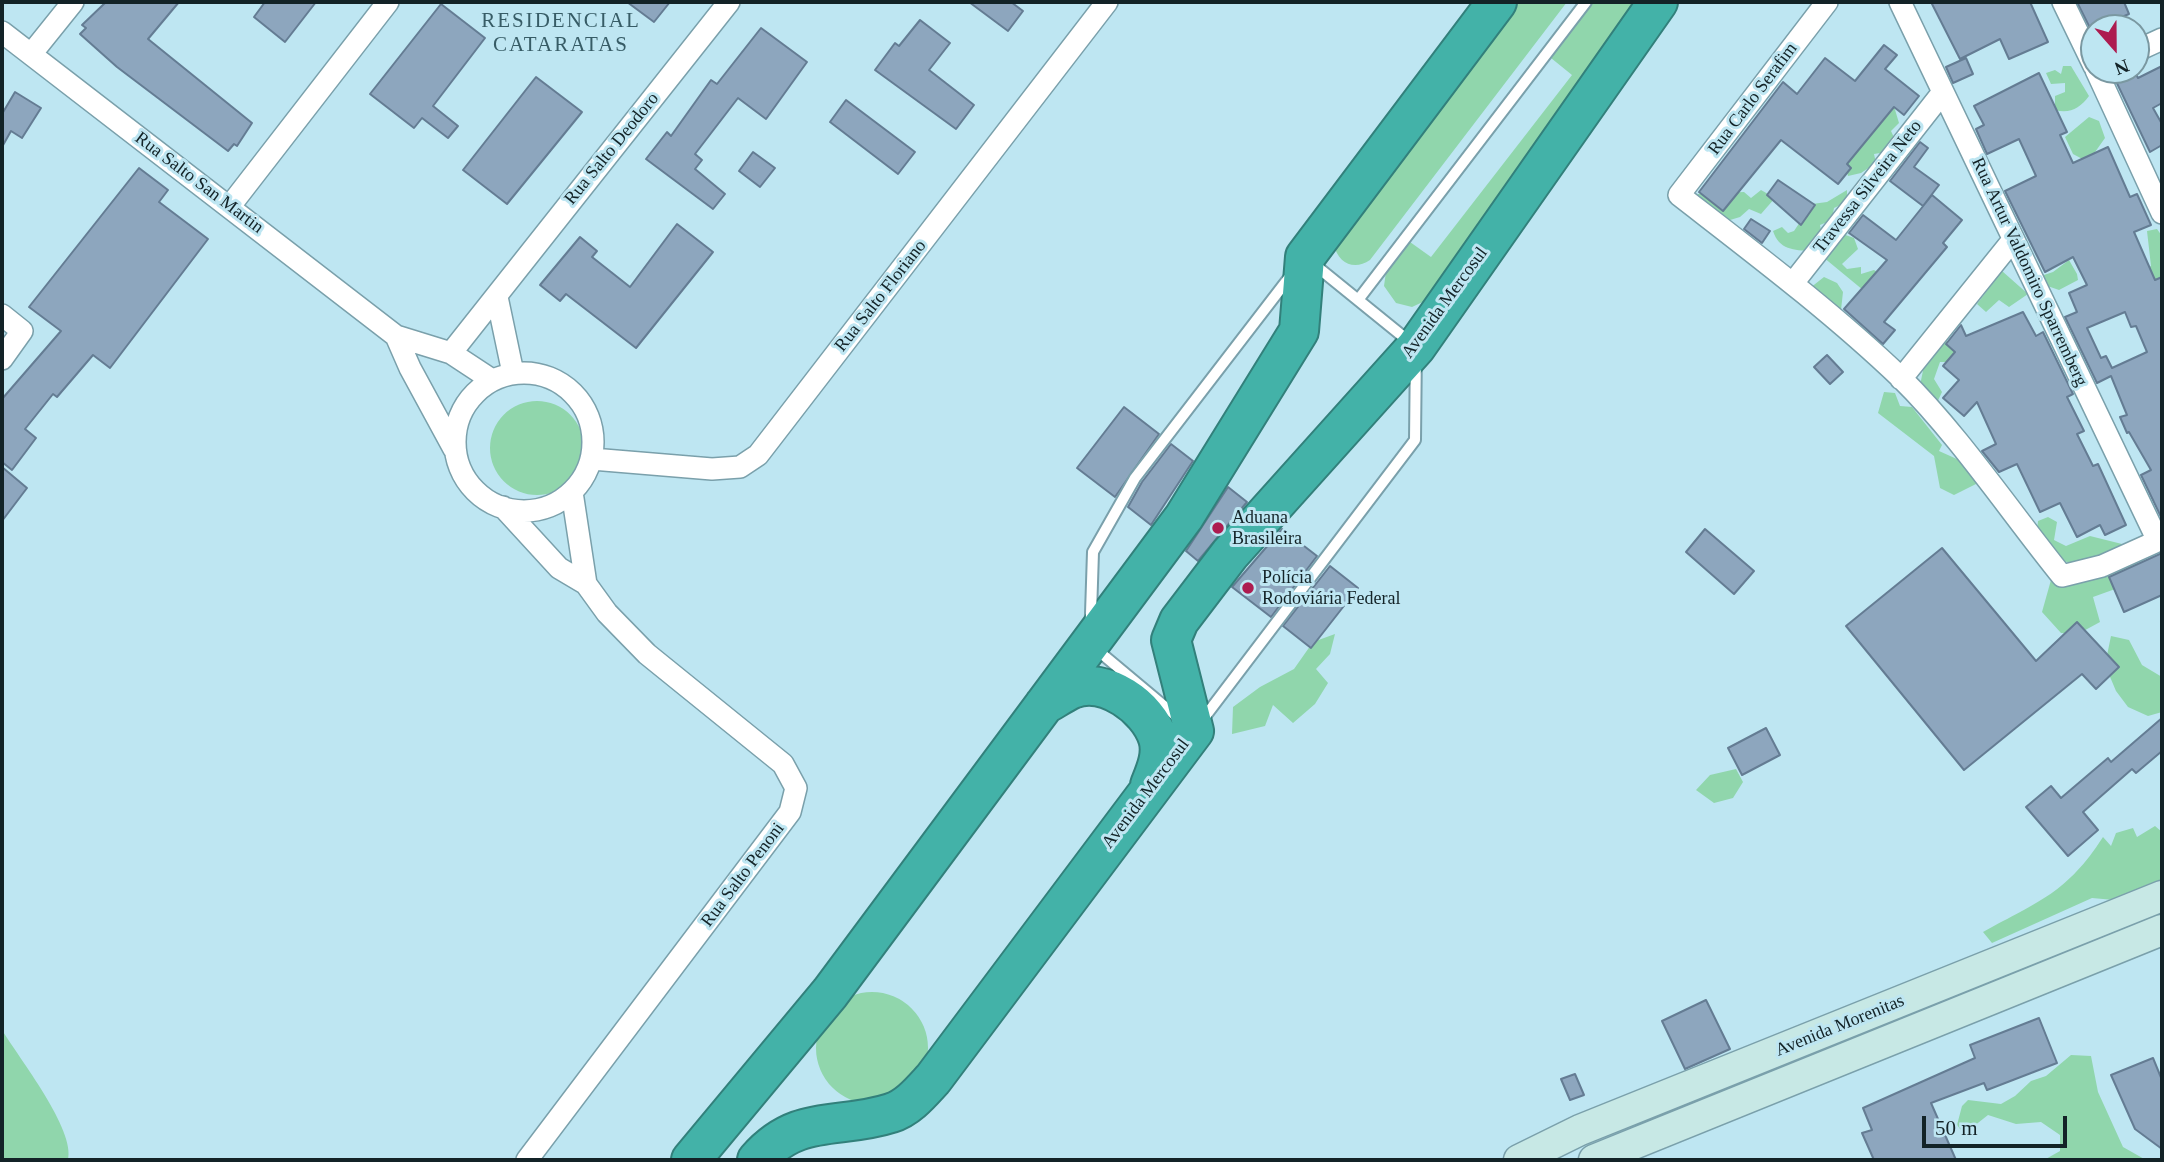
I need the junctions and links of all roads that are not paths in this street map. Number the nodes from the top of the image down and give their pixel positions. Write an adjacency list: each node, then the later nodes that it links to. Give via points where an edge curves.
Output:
1 (74, 2): 13 (street)
2 (387, 2): 16 (street)
3 (729, 2): 21 (street, Rua Salto Deodoro)
4 (1107, 2): 32 (street, Rua Salto Floriano, via 758,455 740,467 712,469)
5 (1497, 2): 19 (highway)
6 (1586, 2): 22 (lane)
7 (1658, 2): 25 (highway, Avenida Mercosul)
8 (1827, 2): 20 (street, Rua Carlo Serafim, via 1679,195)
9 (1900, 2): 15 (street, Rua Artur Valdomiro Sparremberg)
10 (2063, 2): 12 (street)
11 (2, 32): 13 (street, Rua Salto San Martin)
12 (2080, 37)
13 (32, 54): 16 (street, Rua Salto San Martin)
14 (2103, 84): 17 (street)
15 (1943, 92): 18 (street, Rua Artur Valdomiro Sparremberg); 20 (street, Travessa Silveira Neto)
16 (230, 206): 24 (street, Rua Salto San Martin)
17 (2161, 207)
18 (2012, 241): 29 (street); 35 (street, Rua Artur Valdomiro Sparremberg)
19 (1305, 257): 22 (lane); 37 (highway, via 1299,331 1285,357 1184,517); 37 (lane, via 1135,478 1093,552)
20 (1793, 282): 29 (street)
21 (497, 297): 26 (street, Rua Salto Deodoro); 28 (street)
22 (1358, 300): 25 (lane)
23 (2, 315): 27 (street, via 22,331)
24 (396, 335): 26 (street, Rua Salto San Martin); 31 (street, Rua Salto San Martin)
25 (1416, 348): 39 (lane, via 1415,440); 39 (highway, Avenida Mercosul, via 1230,554 1179,621 1171,640)
26 (451, 353): 30 (street, Rua Salto San Martin)
27 (2, 359)
28 (513, 373): 30 (street); 32 (street, via 536,373 558,381 576,395 588,414)
29 (1901, 379): 35 (street, via 2062,576 2102,566)
30 (492, 380): 31 (street, via 464,405 455,427)
31 (454, 450): 34 (street, via 460,472 474,491)
32 (592, 458): 33 (street)
33 (572, 492): 34 (street, via 538,510); 36 (street, Rua Salto Penoni)
34 (503, 507): 36 (street, Rua Salto Penoni, via 559,568)
35 (2160, 540)
36 (586, 584): 45 (street, Rua Salto Penoni, via 646,654 783,764 796,788 790,812)
37 (1090, 644): 38 (highway); 39 (lane)
38 (1044, 705): 40 (highway, via 1074,688 1105,687 1147,716 1159,739 1160,760); 46 (highway, via 830,993)
39 (1194, 731): 40 (highway, Avenida Mercosul)
40 (1147, 793): 47 (highway, Avenida Mercosul, via 916,1098 893,1113 817,1123 788,1133)
41 (2162, 896): 43 (main road, Avenida Morenitas)
42 (2162, 930): 44 (main road, Avenida Morenitas)
43 (1819, 1035): 44 (main road); 48 (main road, Avenida Morenitas, via 1580,1130)
44 (1829, 1065): 49 (main road, Avenida Morenitas)
45 (527, 1160)
46 (691, 1160)
47 (757, 1160)
48 (1519, 1160)
49 (1594, 1160)

